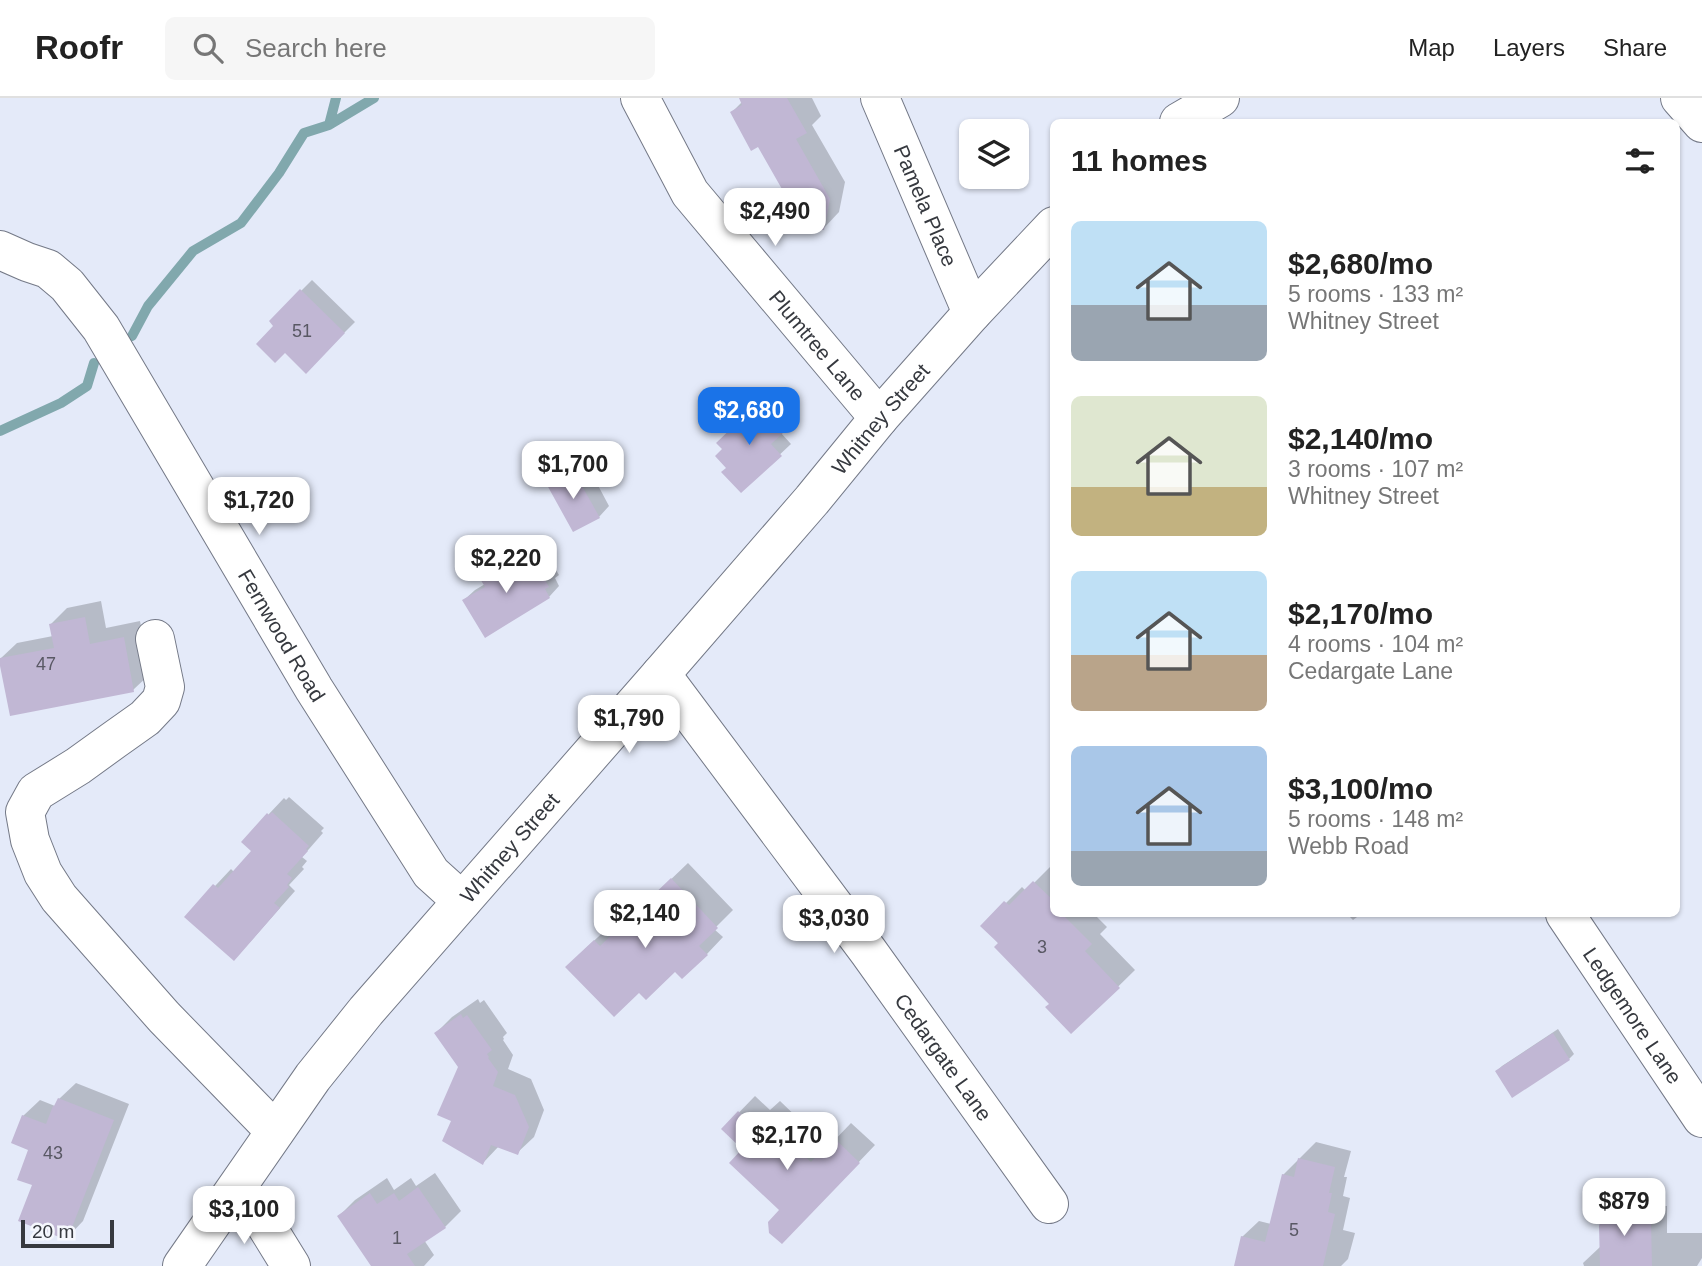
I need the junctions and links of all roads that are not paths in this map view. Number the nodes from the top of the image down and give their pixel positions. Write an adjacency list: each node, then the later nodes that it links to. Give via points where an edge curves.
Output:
1 (640, 98): 10 (street, Plumtree Lane, via 690,193)
2 (880, 98): 9 (street, Pamela Place)
3 (1220, 98): 5 (street)
4 (1680, 98): 6 (street)
5 (1185, 119)
6 (1702, 123)
7 (1050, 230): 9 (street, Whitney Street)
8 (0, 250): 13 (street, Fernwood Road, via 48,269 101,328 314,688 431,873)
9 (972, 313): 10 (street, Whitney Street)
10 (879, 418): 12 (street, Whitney Street)
11 (155, 639): 16 (street, via 165,688 161,701 145,718 36,792 25,813 30,840 59,898 164,1017)
12 (661, 674): 13 (street, Whitney Street); 18 (street, Cedargate Lane)
13 (462, 901): 16 (street, Whitney Street, via 334,1050)
14 (1567, 917): 15 (street, Ledgemore Lane)
15 (1702, 1118)
16 (275, 1131): 17 (street, Whitney Street)
17 (233, 1195): 19 (street, Whitney Street); 20 (street, via 262,1219)
18 (1049, 1204)
19 (183, 1266)
20 (290, 1266)

